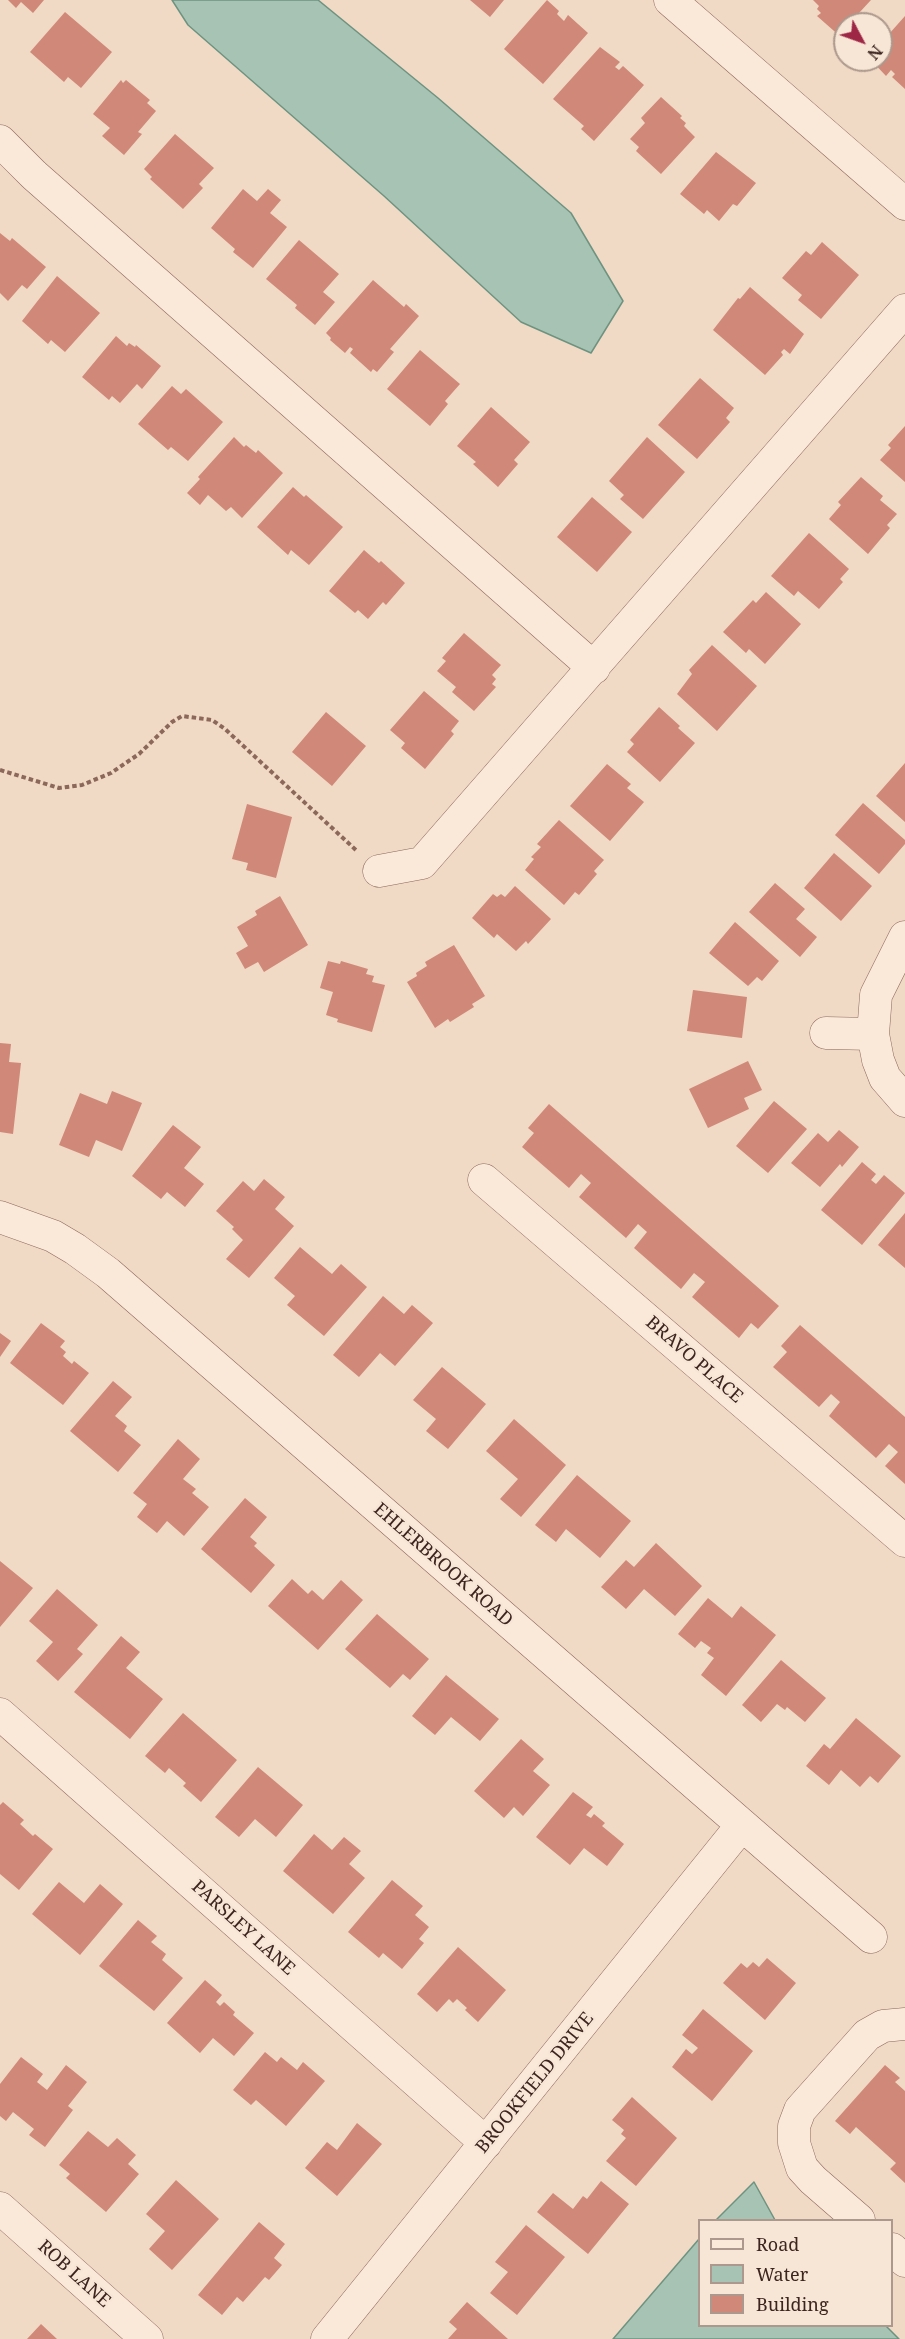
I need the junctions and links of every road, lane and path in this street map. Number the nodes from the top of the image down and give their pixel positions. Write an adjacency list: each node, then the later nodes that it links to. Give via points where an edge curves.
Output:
1 (670, 0): 3 (street)
2 (0, 141): 5 (street)
3 (905, 204)
4 (905, 310): 5 (street)
5 (594, 668): 7 (street, via 422,863)
6 (0, 770): 7 (path, via 59,788 82,785 111,774 182,716 212,720)
7 (379, 871)
8 (905, 937): 10 (street, via 876,995)
9 (826, 1033): 10 (street)
10 (873, 1034): 11 (street, via 885,1078)
11 (905, 1101)
12 (484, 1180): 14 (street, BRAVO PLACE)
13 (0, 1217): 16 (street, EHLERBROOK ROAD, via 53,1236 98,1265)
14 (905, 1541)
15 (0, 1714): 19 (street, PARSLEY LANE)
16 (742, 1825): 17 (street, EHLERBROOK ROAD); 19 (street, BROOKFIELD DRIVE)
17 (870, 1937)
18 (905, 2024): 21 (street, via 883,2026 867,2035 800,2110 794,2126 798,2160 807,2174)
19 (486, 2143): 25 (street, BROOKFIELD DRIVE)
20 (0, 2208): 24 (street, ROB LANE)
21 (858, 2219)
22 (893, 2251): 23 (street)
23 (905, 2261)
24 (147, 2339)
25 (327, 2339)

